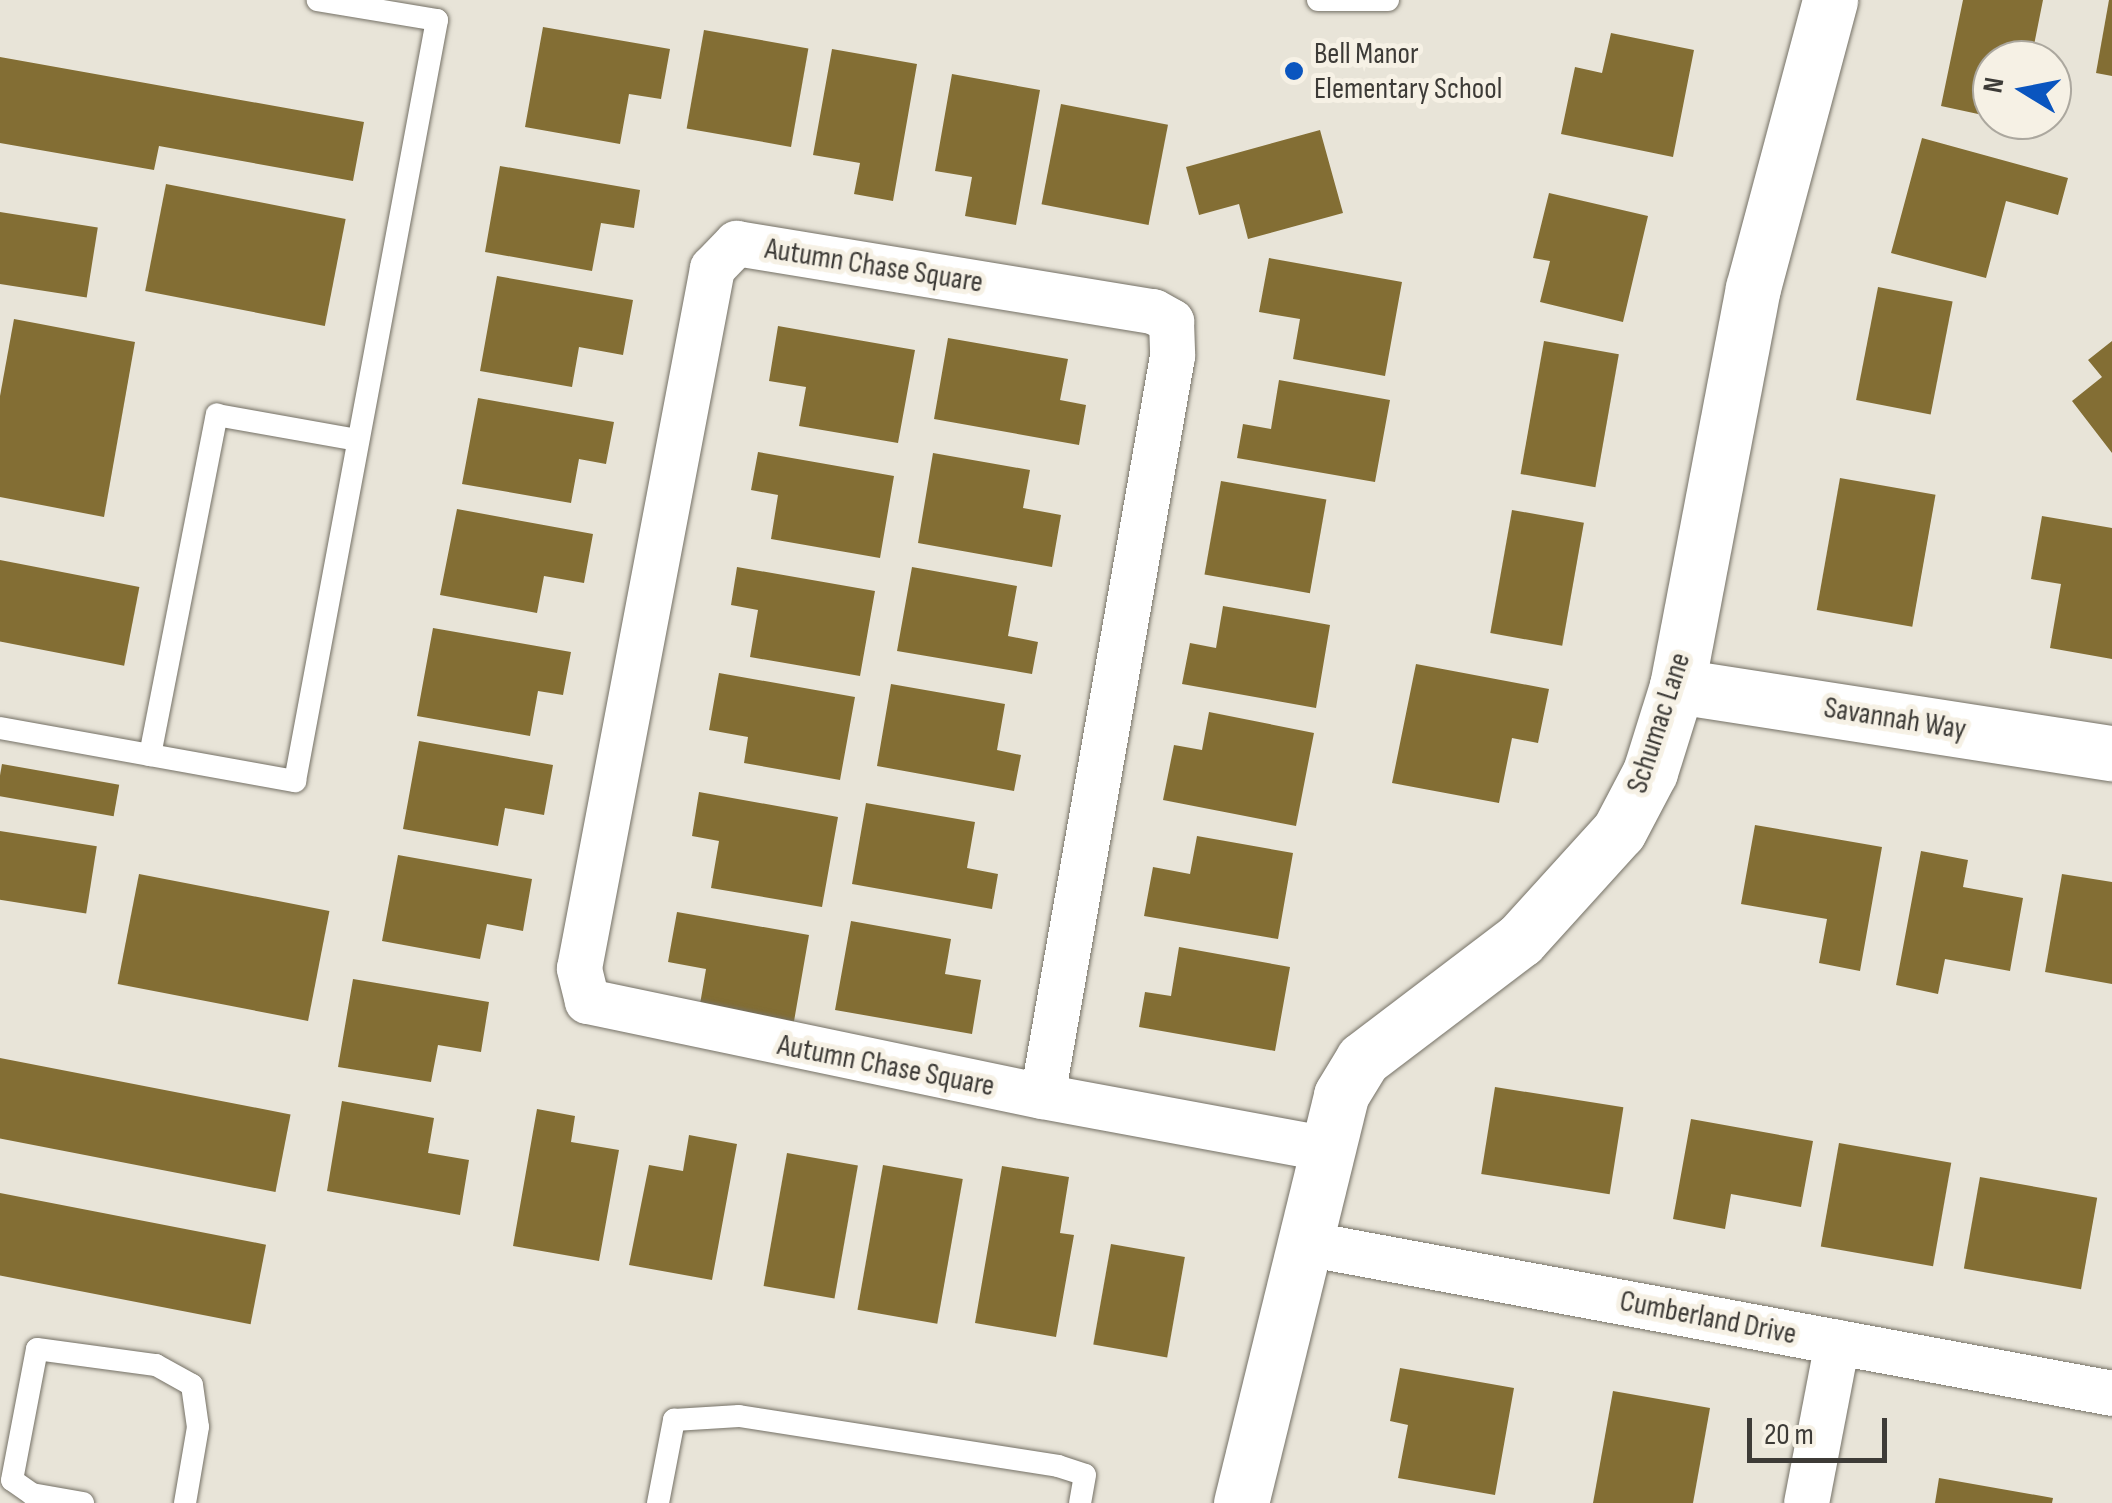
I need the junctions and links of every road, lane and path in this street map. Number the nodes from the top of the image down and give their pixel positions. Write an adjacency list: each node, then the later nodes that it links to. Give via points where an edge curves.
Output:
1 (318, 0): 5 (lane, via 437,20)
2 (1318, 0): 3 (lane)
3 (1388, 0)
4 (1830, 0): 6 (street, Schumac Lane, via 1753,288)
5 (358, 440): 9 (lane, via 217,415); 9 (lane, via 295,781)
6 (1677, 686): 8 (street, Savannah Way); 11 (street, Schumac Lane, via 1619,831 1520,940 1363,1059 1340,1095)
7 (0, 728): 9 (lane)
8 (2112, 753)
9 (150, 755)
10 (1042, 1096): 10 (street, Autumn Chase Square, via 587,1001 579,968 712,268 736,243 1171,321 1172,356); 11 (street, Autumn Chase Square)
11 (1327, 1149): 12 (street, Schumac Lane)
12 (1305, 1243): 13 (street, Cumberland Drive); 19 (street, Schumac Lane)
13 (1837, 1342): 14 (street, Cumberland Drive); 20 (street)
14 (2112, 1393)
15 (83, 1503): 16 (lane, via 32,1494 12,1480 37,1349 174,1372 192,1386 198,1427)
16 (185, 1503)
17 (658, 1503): 18 (lane, via 674,1420 739,1416 1058,1466 1085,1476)
18 (1080, 1503)
19 (1241, 1503)
20 (1806, 1503)

